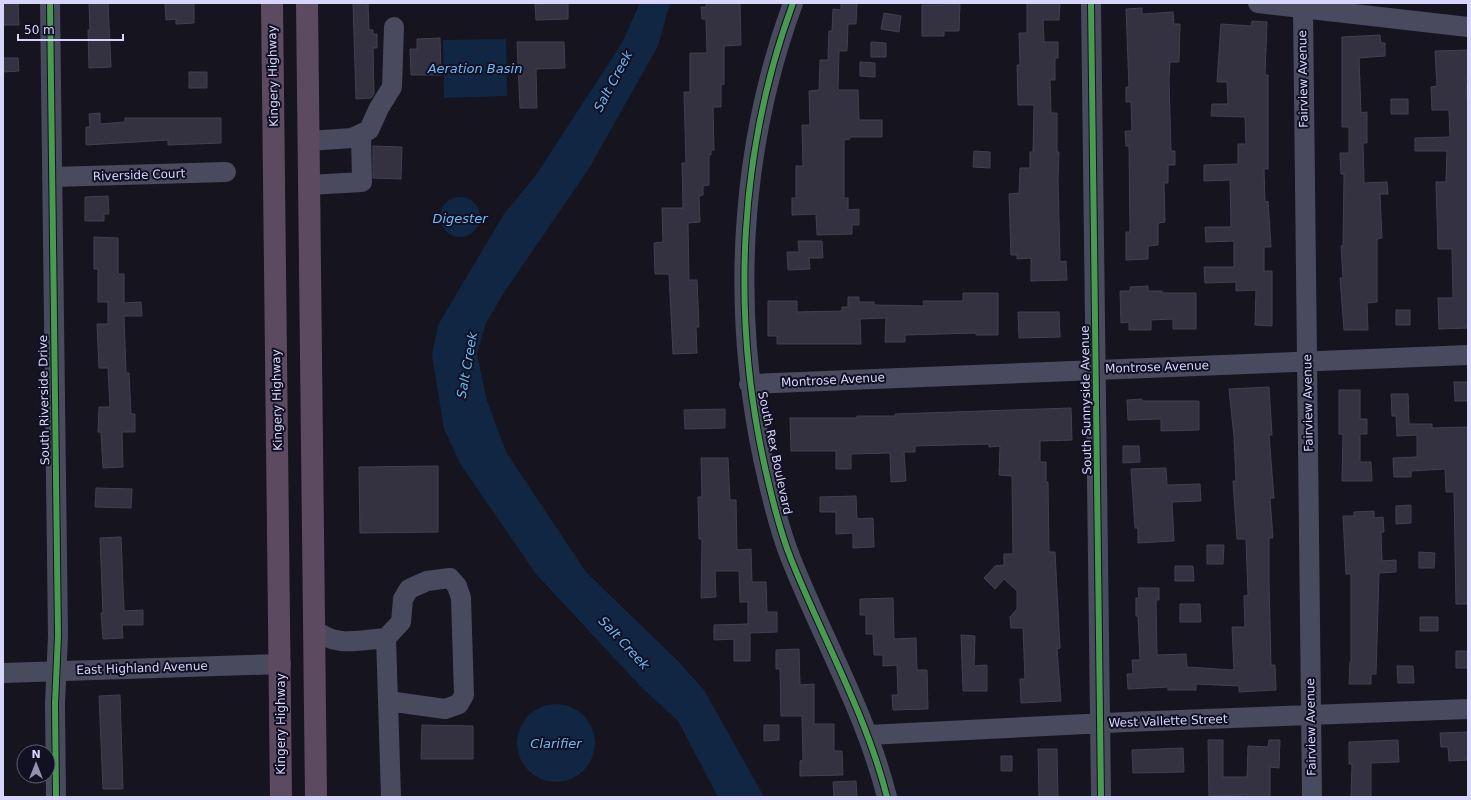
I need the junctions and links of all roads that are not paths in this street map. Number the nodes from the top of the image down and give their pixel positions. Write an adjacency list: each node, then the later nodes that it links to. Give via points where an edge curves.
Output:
1 (50, 3): 13 (street, South Riverside Drive)
2 (272, 3): 21 (highway, Kingery Highway)
3 (307, 3): 11 (highway)
4 (793, 3): 18 (street, South Rex Boulevard, via 767,86 754,150 749,192 744,270)
5 (1091, 3): 17 (street, South Sunnyside Avenue)
6 (1258, 3): 7 (street)
7 (1303, 8): 8 (street); 16 (street, Fairview Avenue)
8 (1468, 27)
9 (394, 28): 10 (street, via 392,87 368,130)
10 (361, 134): 11 (street, via 352,138); 14 (street, via 362,182)
11 (309, 141): 14 (highway)
12 (226, 172): 13 (street, Riverside Court)
13 (52, 178): 22 (street, South Riverside Drive, via 58,636)
14 (309, 185): 19 (highway)
15 (1468, 355): 16 (street, Montrose Avenue)
16 (1307, 361): 17 (street, Montrose Avenue); 26 (street, Fairview Avenue)
17 (1096, 369): 18 (street, Montrose Avenue); 27 (street, South Sunnyside Avenue)
18 (749, 384): 28 (street, South Rex Boulevard, via 770,488 785,543)
19 (314, 629): 20 (street, via 334,641); 31 (highway)
20 (386, 638): 24 (street); 24 (street, via 401,622 404,599 409,589 440,578 450,578 457,586 461,604 460,638 464,695 460,704 445,709)
21 (281, 664): 22 (street, East Highland Avenue); 30 (highway, Kingery Highway)
22 (56, 670): 23 (street, East Highland Avenue); 29 (street, South Riverside Drive)
23 (3, 673)
24 (388, 701): 32 (street)
25 (1468, 709): 26 (street, West Vallette Street)
26 (1311, 715): 27 (street, West Vallette Street); 35 (street, Fairview Avenue)
27 (1100, 724): 28 (street, West Vallette Street); 34 (street, South Sunnyside Avenue)
28 (868, 735): 33 (street, South Rex Boulevard)
29 (56, 797)
30 (281, 797)
31 (316, 797)
32 (391, 797)
33 (887, 797)
34 (1101, 797)
35 (1312, 797)

